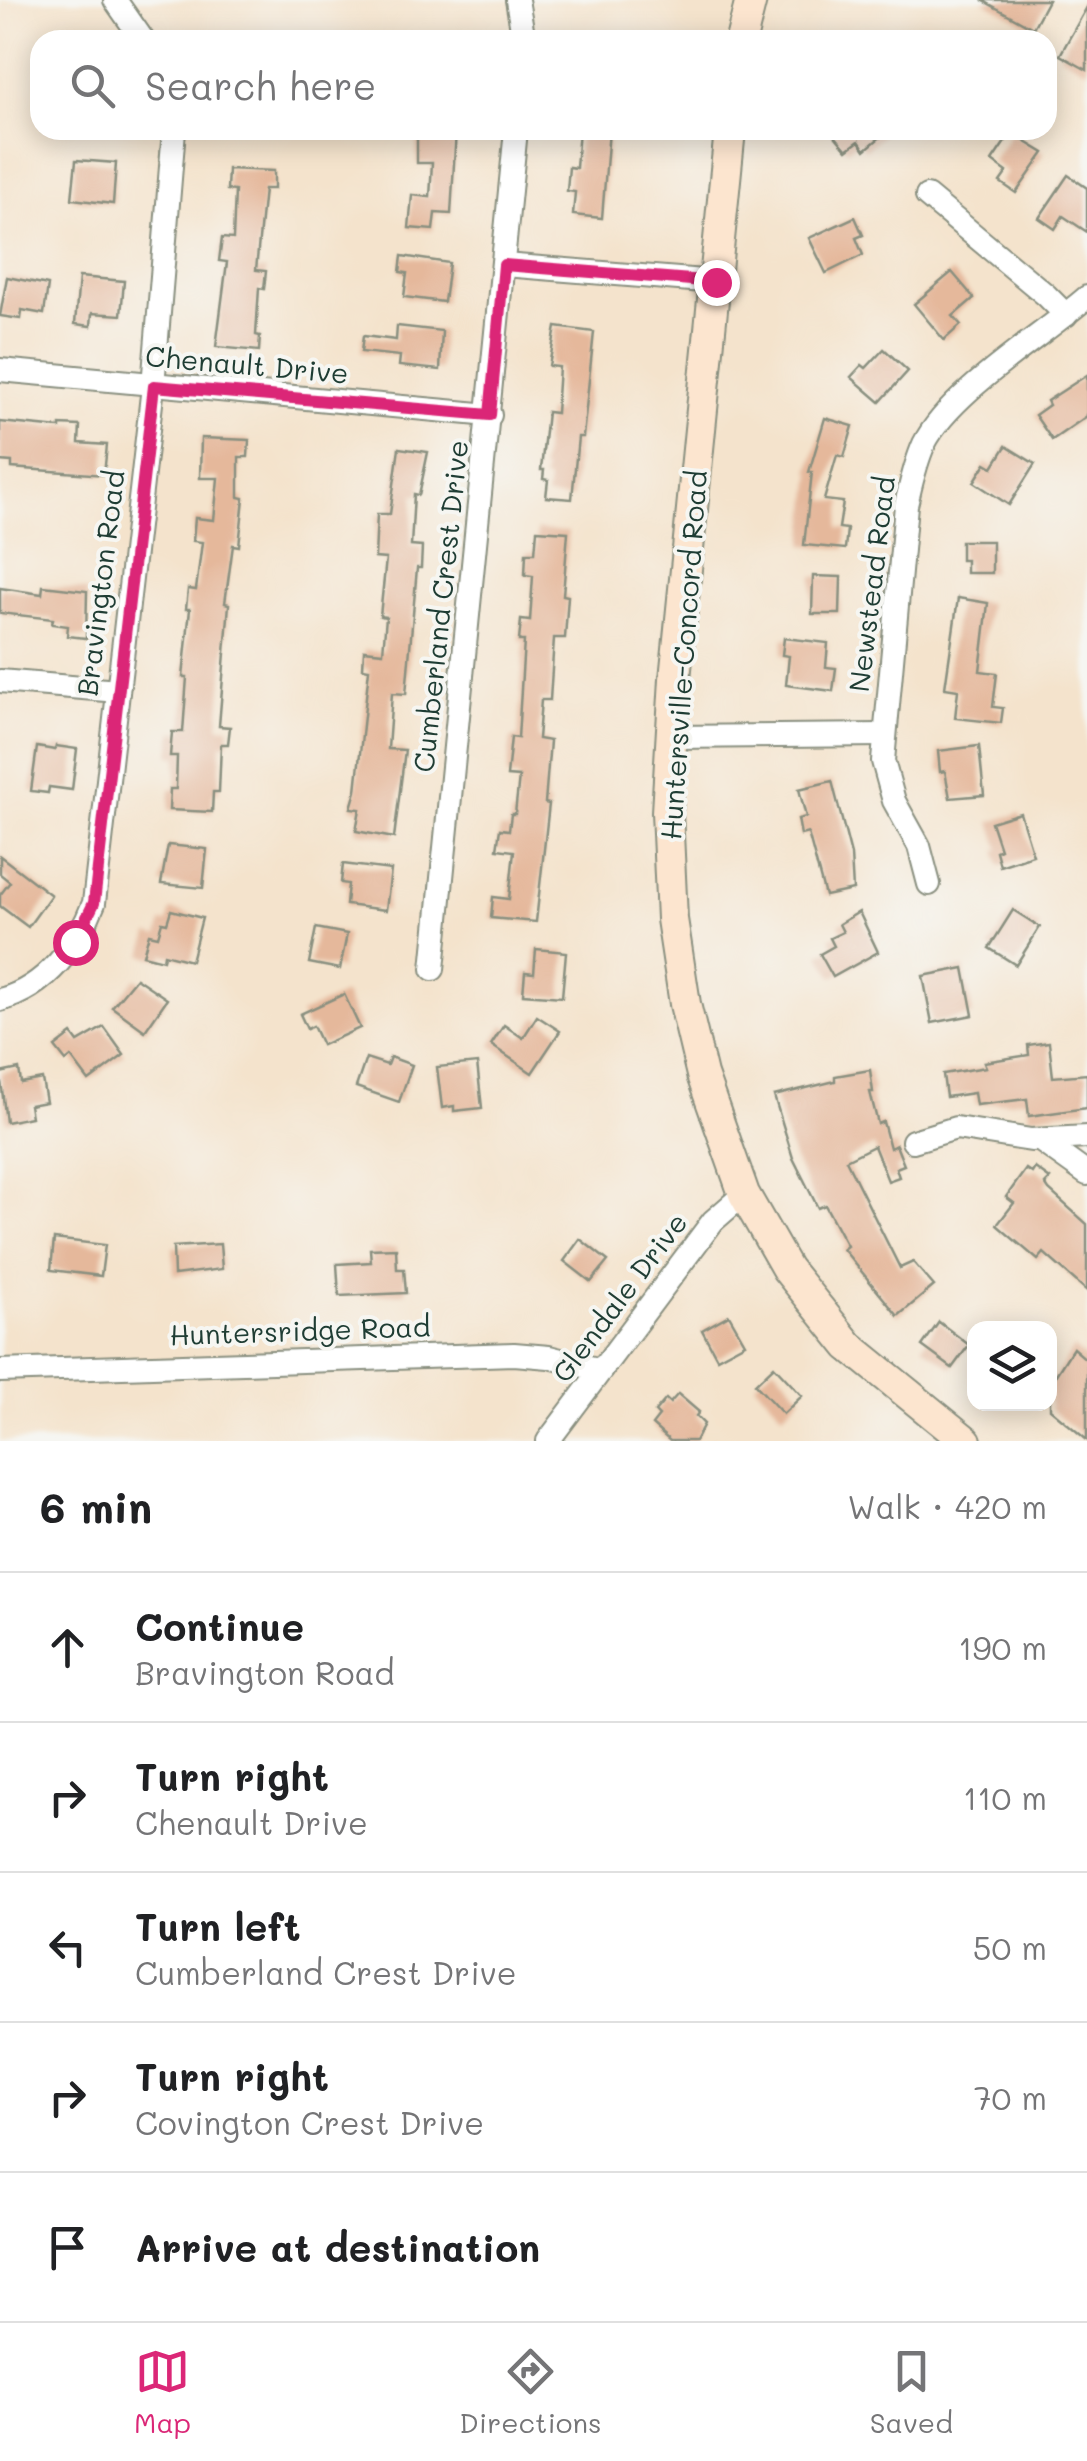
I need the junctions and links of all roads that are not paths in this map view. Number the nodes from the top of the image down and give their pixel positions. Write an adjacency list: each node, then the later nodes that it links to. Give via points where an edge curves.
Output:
1 (116, 0): 4 (street)
2 (516, 0): 5 (street)
3 (751, 0): 6 (main road)
4 (136, 30)
5 (522, 30)
6 (744, 30)
7 (173, 140): 16 (street, Bravington Road)
8 (515, 140): 11 (street, Cumberland Crest Drive)
9 (729, 140): 12 (main road, Huntersville-Concord Road)
10 (927, 196): 14 (street)
11 (504, 265): 12 (street); 17 (street, Cumberland Crest Drive)
12 (716, 282): 21 (main road, Huntersville-Concord Road)
13 (1087, 297): 14 (street, Newstead Road)
14 (1066, 315): 20 (street, Newstead Road, via 954,404 925,443 906,505)
15 (0, 370): 16 (street, Chenault Drive)
16 (154, 386): 17 (street, Chenault Drive); 19 (street, Bravington Road)
17 (490, 415): 23 (street, Cumberland Crest Drive)
18 (0, 681): 19 (street)
19 (118, 690): 24 (street, Bravington Road, via 94,903 60,960)
20 (885, 735): 21 (street); 22 (street, Newstead Road, via 885,776 919,846)
21 (671, 737): 29 (main road, Huntersville-Concord Road, via 667,844 679,969 702,1075)
22 (929, 884)
23 (433, 969)
24 (0, 1000)
25 (1087, 1137): 27 (street)
26 (912, 1140): 27 (street, via 956,1128)
27 (1041, 1141): 28 (street)
28 (1087, 1174)
29 (744, 1194): 30 (street, Glendale Drive, via 713,1221); 33 (main road, Huntersville-Concord Road, via 828,1324)
30 (601, 1370): 31 (street, Huntersridge Road, via 514,1354); 32 (street, Glendale Drive)
31 (0, 1371)
32 (548, 1441)
33 (966, 1441)

